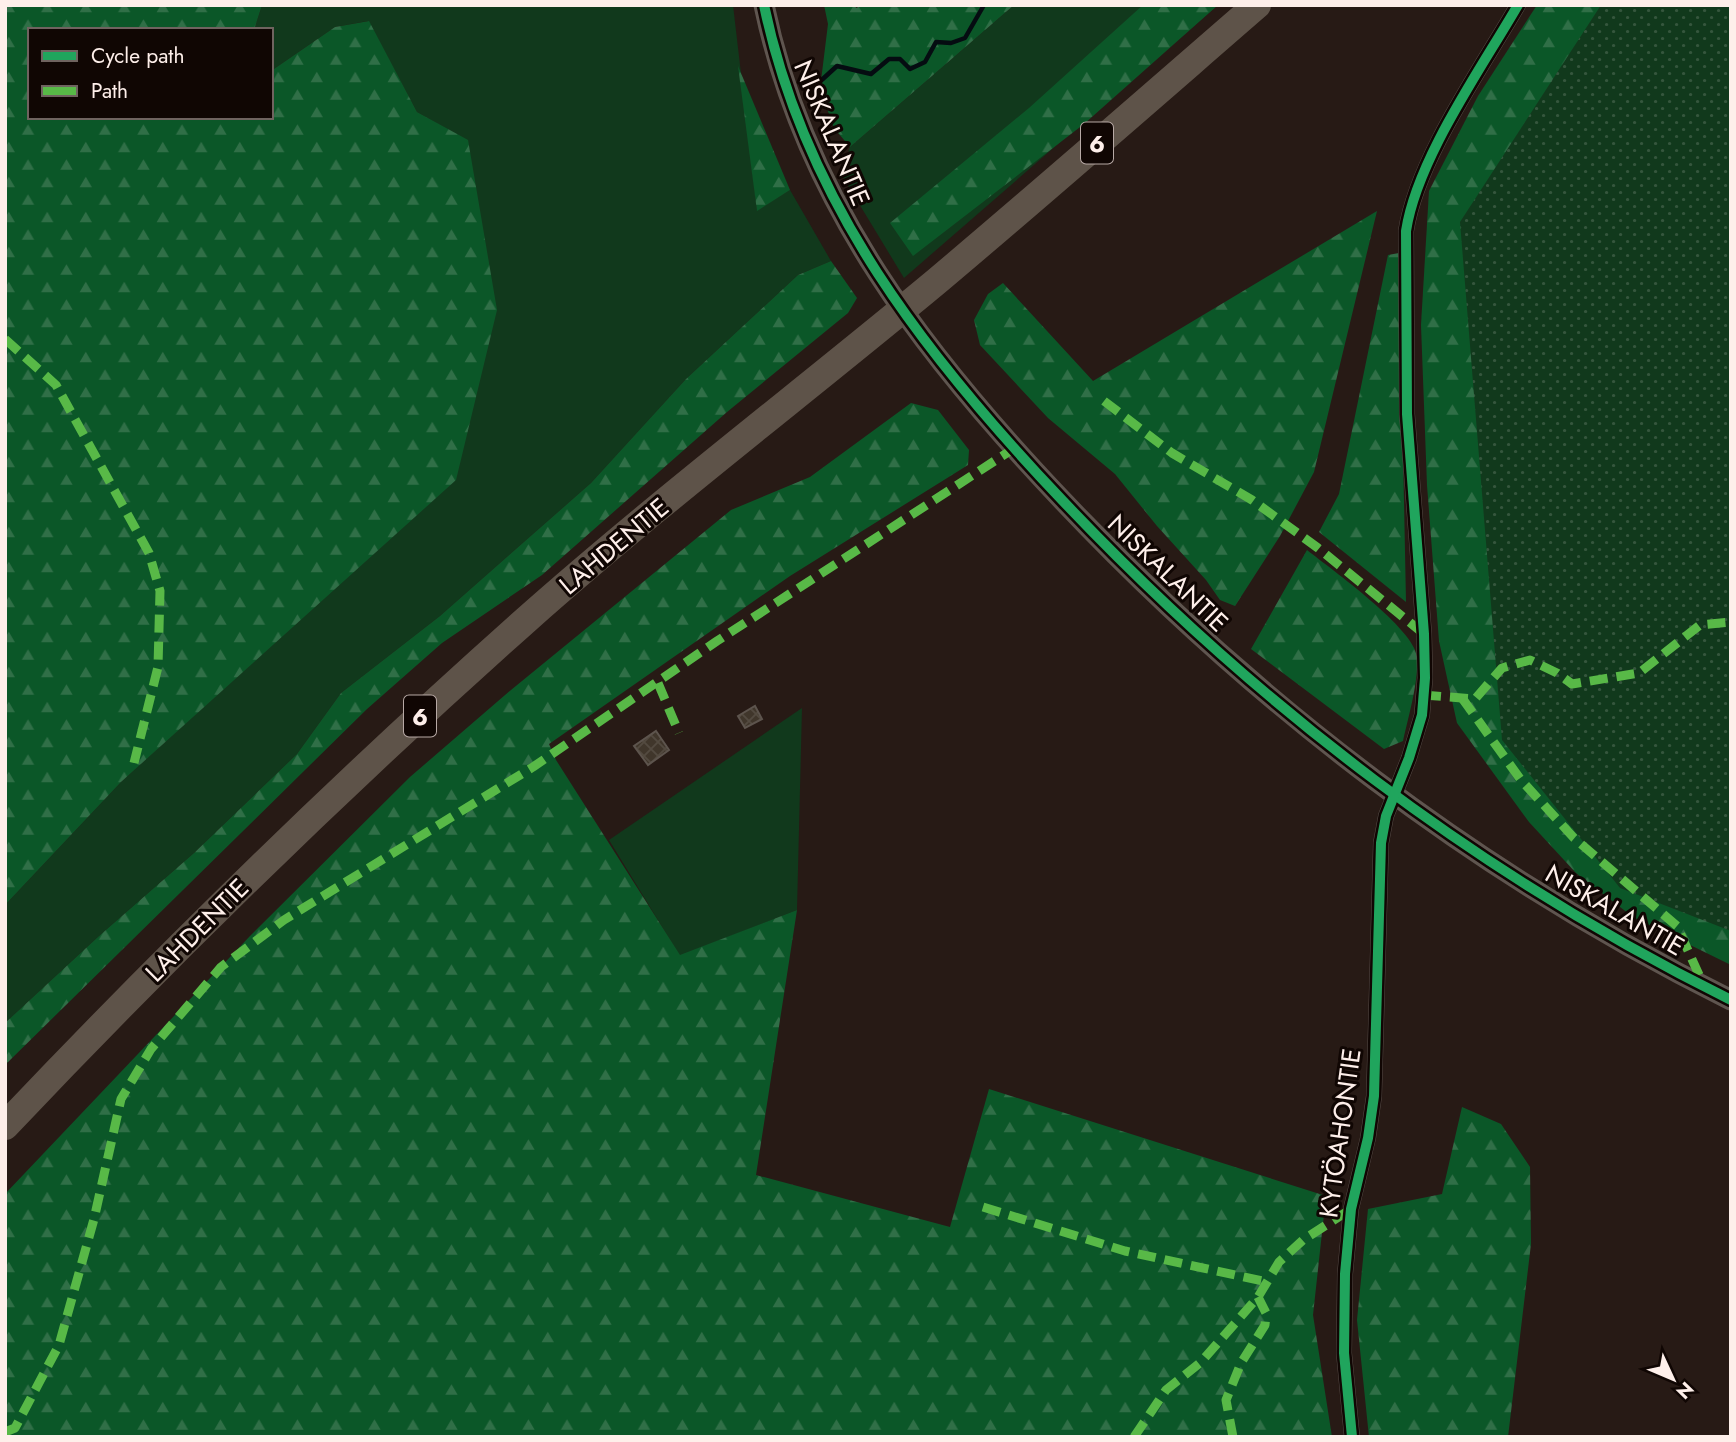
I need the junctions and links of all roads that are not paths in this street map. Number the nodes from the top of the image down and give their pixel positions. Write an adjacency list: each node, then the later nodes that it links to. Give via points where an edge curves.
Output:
1 (764, 5): 4 (street, NISKALANTIE, via 794,115 842,217 888,291 959,385 1013,449 1147,588 1276,703)
2 (1257, 5): 6 (highway, LAHDENTIE / 6, via 937,280 530,617 233,892)
3 (1518, 5): 4 (street, KYTÖAHONTIE, via 1420,181 1406,232 1407,415 1425,678 1422,715)
4 (1394, 794): 5 (street, NISKALANTIE, via 1583,920); 7 (street, KYTÖAHONTIE, via 1381,843 1374,1096 1351,1209 1345,1274 1344,1353)
5 (1731, 1000)
6 (5, 1126)
7 (1352, 1437)

